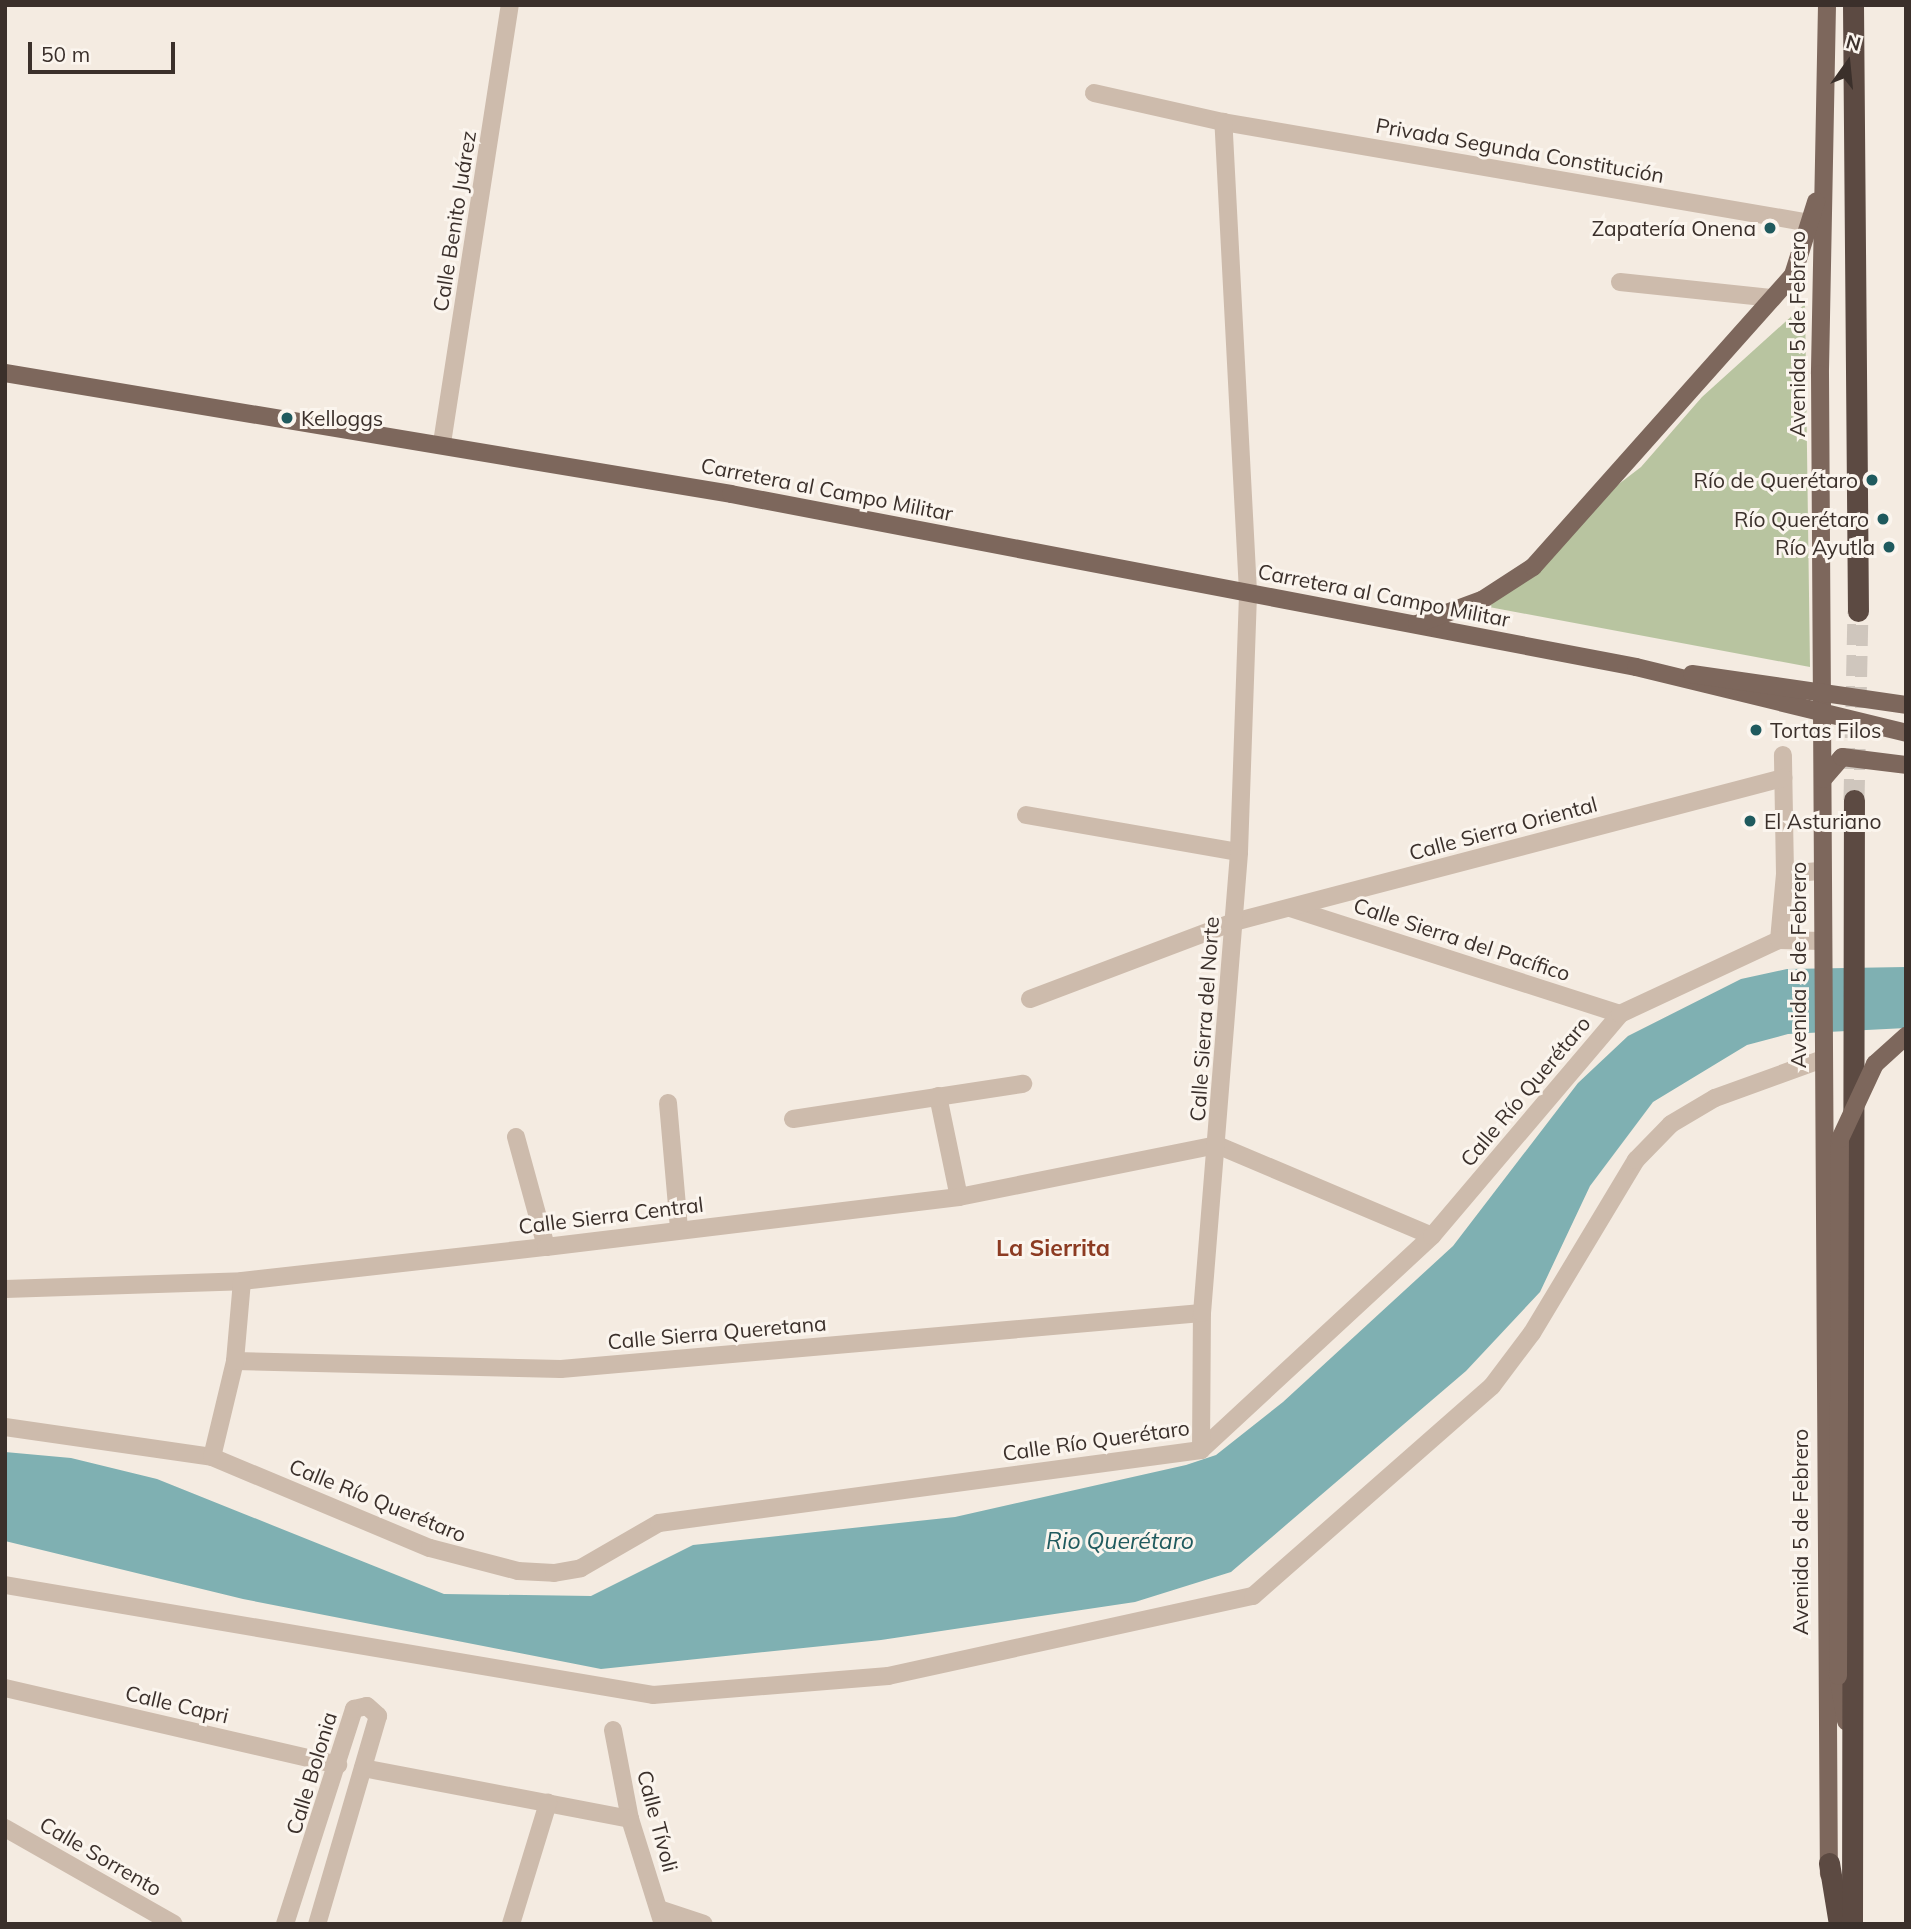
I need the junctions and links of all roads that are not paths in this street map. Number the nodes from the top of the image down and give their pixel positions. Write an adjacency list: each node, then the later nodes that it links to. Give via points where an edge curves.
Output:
1 (510, 5): 11 (street, Calle Benito Juárez)
2 (1827, 5): 6 (main road, Avenida 5 de Febrero)
3 (1853, 5): 13 (highway)
4 (1094, 93): 5 (street, Privada Segunda Constitución)
5 (1223, 122): 7 (street, Privada Segunda Constitución); 12 (street)
6 (1822, 182): 7 (main road); 16 (main road, Avenida 5 de Febrero)
7 (1810, 223): 9 (main road, via 1793,275)
8 (1620, 282): 9 (street)
9 (1773, 299): 14 (main road, via 1533,567 1482,600)
10 (5, 373): 11 (main road, Carretera al Campo Militar)
11 (443, 443): 12 (main road, Carretera al Campo Militar)
12 (1248, 593): 14 (main road, Carretera al Campo Militar); 26 (street, Calle Sierra del Norte)
13 (1858, 611)
14 (1416, 624): 15 (main road, Carretera al Campo Militar)
15 (1636, 667): 16 (main road, Carretera al Campo Militar); 18 (main road, Carretera al Campo Militar)
16 (1822, 690): 17 (main road, Carretera al Campo Militar); 18 (main road, Avenida 5 de Febrero)
17 (1906, 705)
18 (1822, 716): 19 (main road, Carretera al Campo Militar); 23 (main road, Avenida 5 de Febrero)
19 (1906, 733)
20 (1783, 755): 22 (street)
21 (1906, 765): 23 (main road, via 1842,757)
22 (1783, 778): 28 (street); 29 (street, Calle Sierra Oriental)
23 (1823, 779): 27 (main road, Avenida 5 de Febrero)
24 (1854, 800): 57 (highway)
25 (1026, 815): 26 (street)
26 (1239, 852): 30 (street, Calle Sierra del Norte)
27 (1822, 871): 28 (street); 32 (main road, Avenida 5 de Febrero)
28 (1785, 874): 31 (street)
29 (1290, 908): 30 (street, Calle Sierra Oriental); 34 (street, Calle Sierra del Pacífico)
30 (1234, 922): 33 (street, Calle Sierra Oriental); 42 (street, Calle Sierra del Norte)
31 (1779, 940): 32 (street, Calle Río Querétaro); 34 (street, Calle Río Querétaro)
32 (1822, 949): 36 (main road, Avenida 5 de Febrero)
33 (1030, 999)
34 (1620, 1014): 45 (street, Calle Río Querétaro)
35 (1906, 1036): 57 (main road, bridge, via 1875,1064 1840,1139 1838,1676)
36 (1823, 1059): 54 (street, via 1715,1098 1671,1124 1636,1160 1532,1333 1492,1386 1253,1596 888,1676 653,1695); 64 (main road, Avenida 5 de Febrero)
37 (1023, 1084): 38 (street)
38 (938, 1096): 40 (street); 43 (street)
39 (668, 1104): 44 (street)
40 (793, 1119)
41 (516, 1137): 46 (street)
42 (1217, 1145): 43 (street, Calle Sierra Central); 45 (street); 49 (street, Calle Sierra del Norte)
43 (959, 1197): 44 (street, Calle Sierra Central)
44 (679, 1229): 46 (street, Calle Sierra Central)
45 (1432, 1236): 52 (street, Calle Río Querétaro)
46 (546, 1247): 47 (street, Calle Sierra Central)
47 (242, 1281): 48 (street, Calle Sierra Central); 50 (street)
48 (5, 1289)
49 (1202, 1313): 50 (street, Calle Sierra Queretana, via 561,1369); 52 (street, Calle Sierra del Norte)
50 (235, 1361): 53 (street)
51 (5, 1427): 53 (street, Calle Río Querétaro)
52 (1201, 1450): 53 (street, Calle Río Querétaro, via 659,1523 581,1568 554,1573 518,1571 429,1548)
53 (212, 1457)
54 (5, 1585)
55 (5, 1688): 58 (street, Calle Capri)
56 (613, 1730): 61 (street, Calle Tívoli)
57 (1851, 1750): 74 (highway)
58 (338, 1765): 59 (street, Calle Bolonia, via 354,1709 368,1706 378,1716); 63 (street, Calle Bolonia)
59 (363, 1768): 60 (street); 65 (street, Calle Bolonia)
60 (548, 1803): 61 (street); 70 (street)
61 (630, 1819): 66 (street, Calle Tívoli)
62 (5, 1828): 67 (street, Calle Sorrento)
63 (308, 1862): 65 (street); 68 (street, Calle Bolonia)
64 (1829, 1863): 72 (main road, Avenida 5 de Febrero); 73 (highway)
65 (335, 1871): 69 (street, Calle Bolonia)
66 (661, 1917): 71 (street)
67 (174, 1924)
68 (285, 1924)
69 (317, 1924)
70 (511, 1924)
71 (704, 1924)
72 (1829, 1924)
73 (1839, 1924)
74 (1852, 1924)

